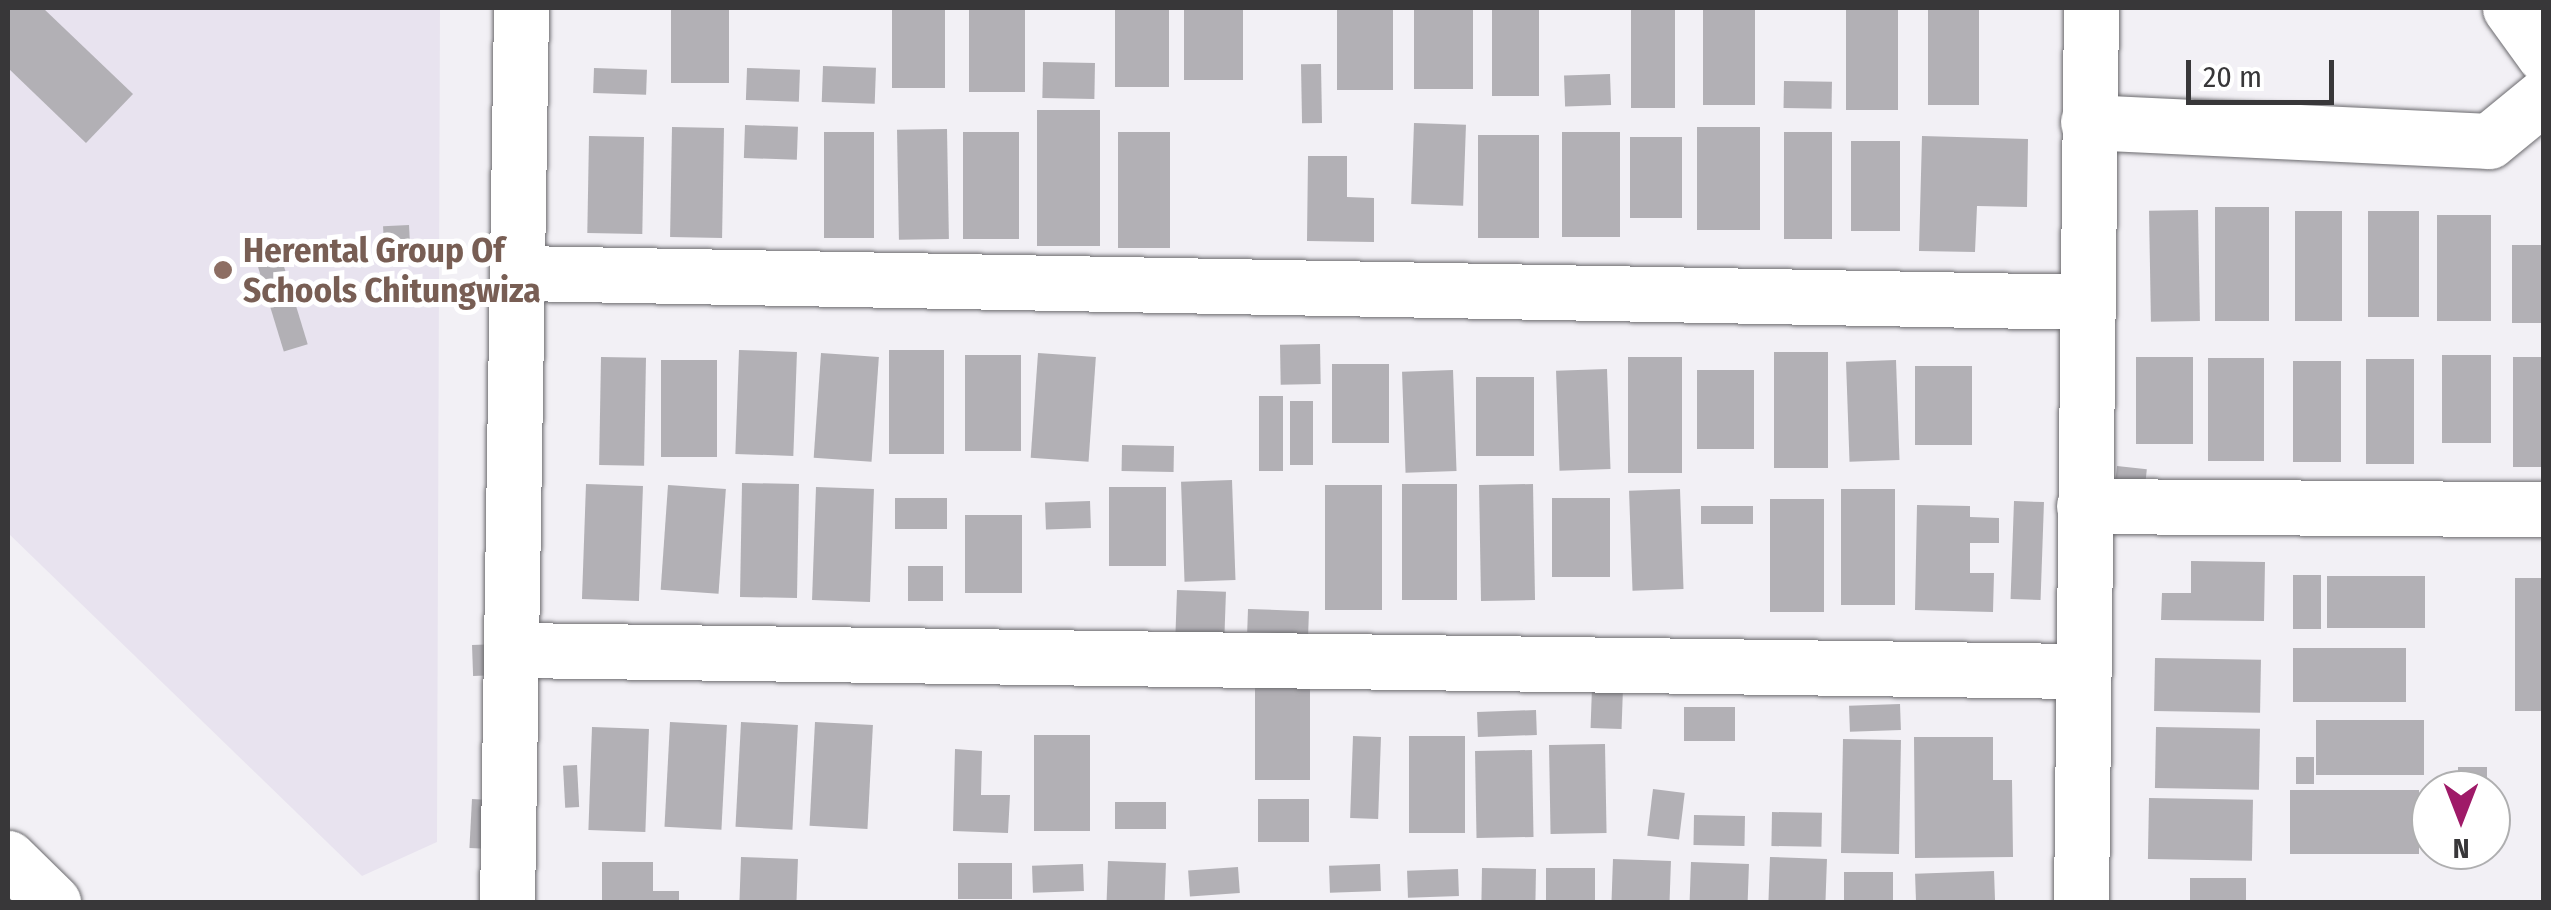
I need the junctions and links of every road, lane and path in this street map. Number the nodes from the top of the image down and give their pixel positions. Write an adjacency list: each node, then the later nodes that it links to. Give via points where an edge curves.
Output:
1 (522, 8): 7 (street)
2 (2091, 8): 6 (street)
3 (2510, 8): 4 (street)
4 (2544, 55)
5 (2544, 96): 6 (street, via 2489,140)
6 (2088, 122): 8 (street)
7 (521, 272): 8 (street); 11 (street)
8 (2084, 302): 9 (street)
9 (2084, 506): 10 (street); 12 (street)
10 (2544, 508)
11 (514, 650): 12 (street); 15 (street)
12 (2082, 671): 16 (street)
13 (8, 858): 14 (street)
14 (53, 902)
15 (507, 902)
16 (2081, 902)

